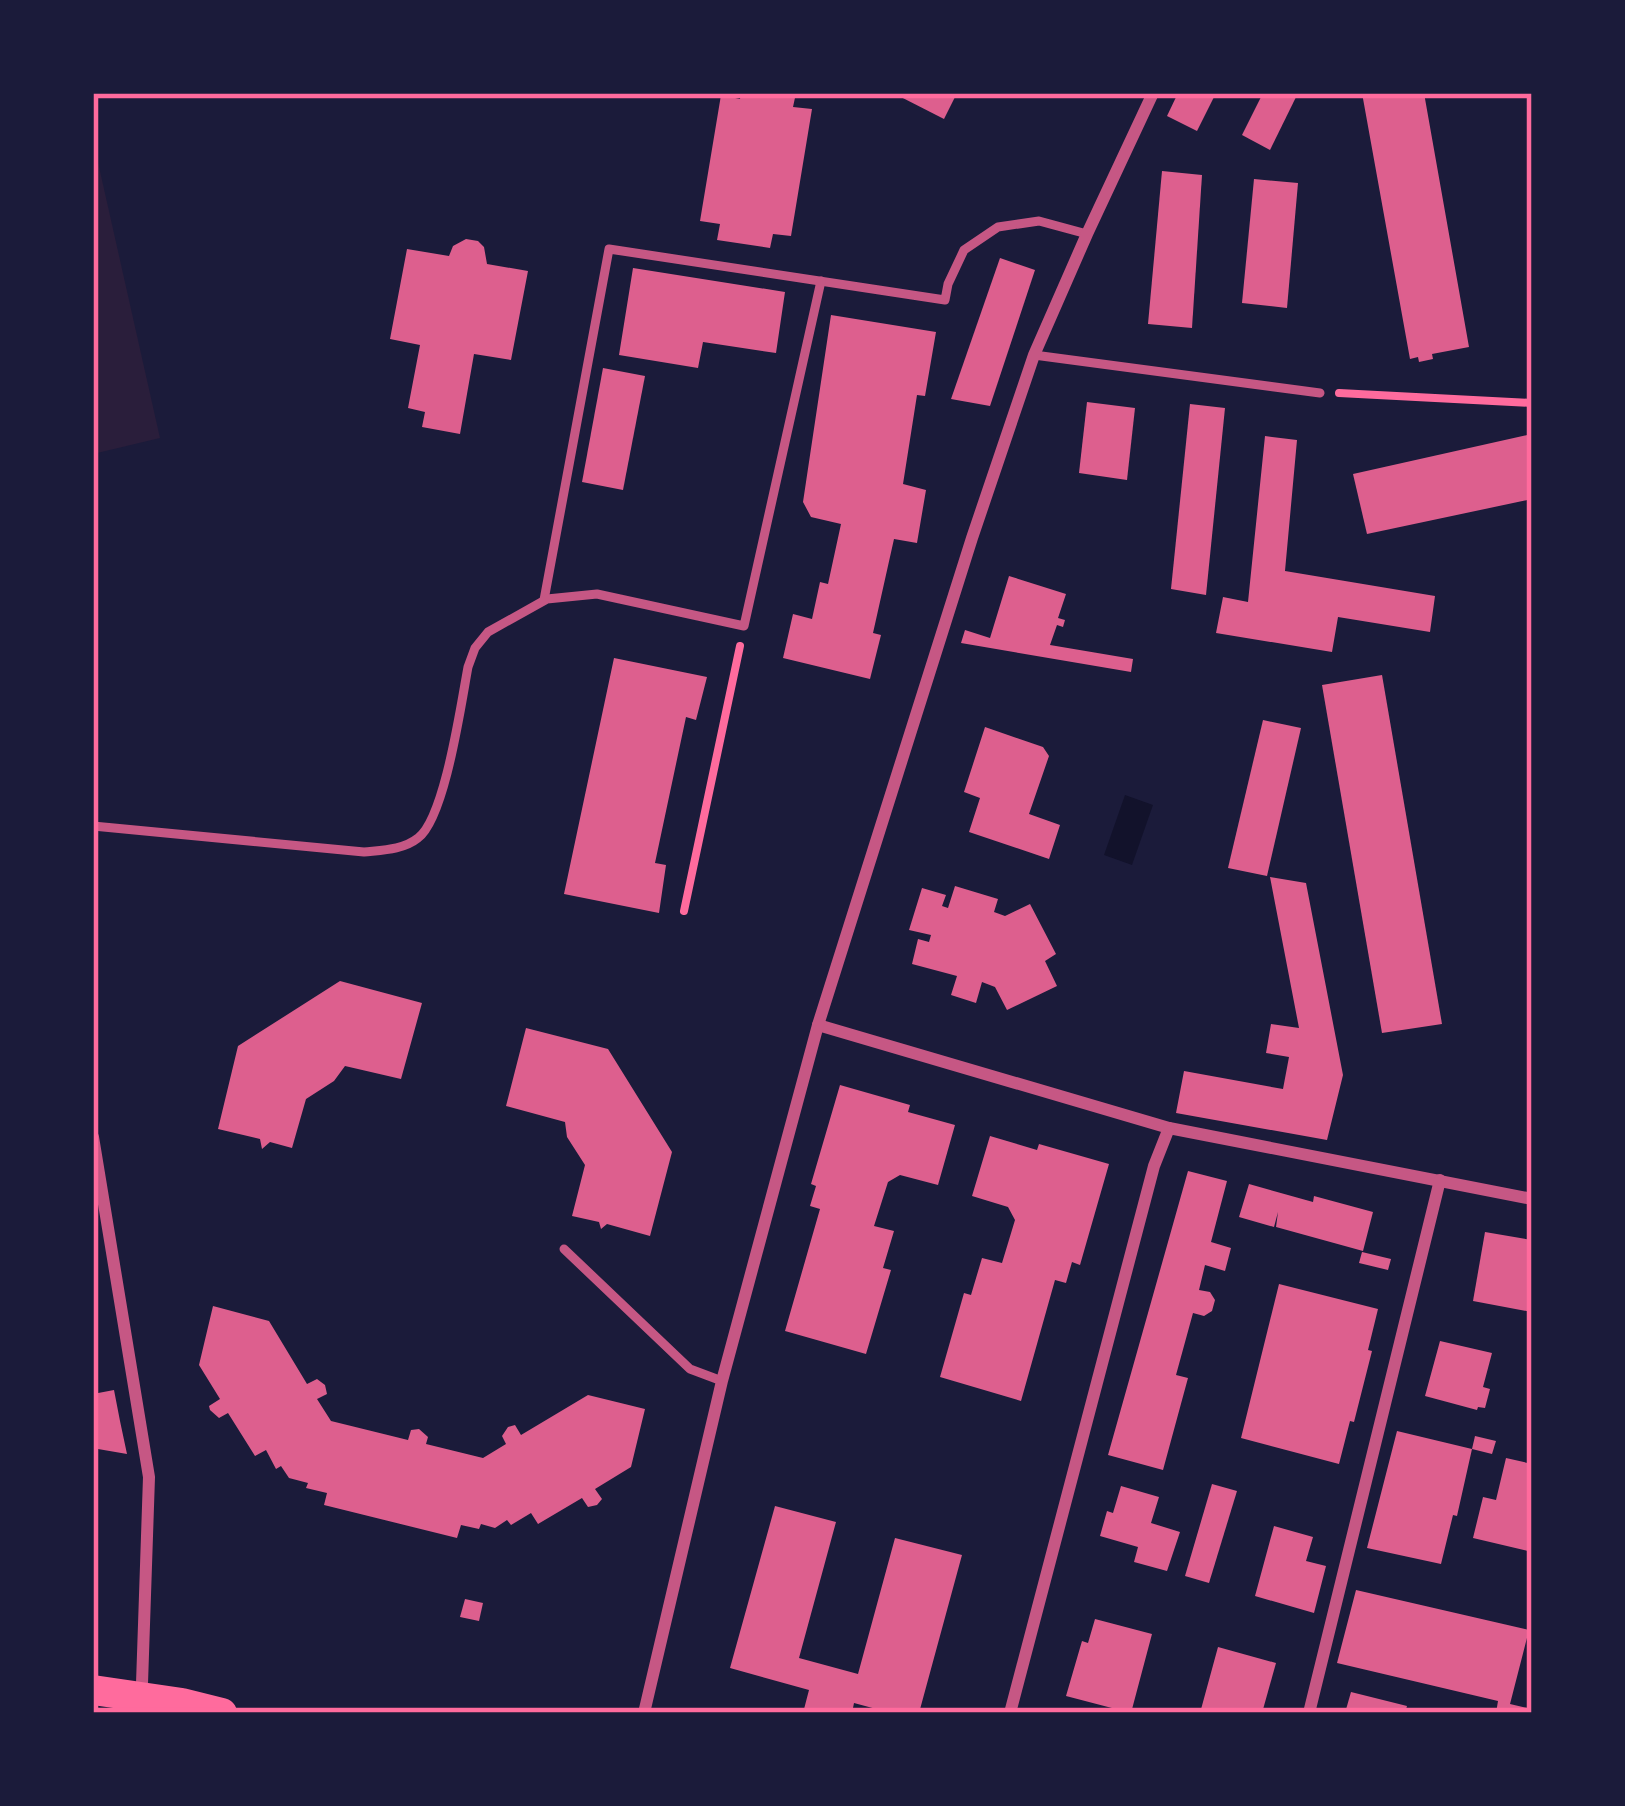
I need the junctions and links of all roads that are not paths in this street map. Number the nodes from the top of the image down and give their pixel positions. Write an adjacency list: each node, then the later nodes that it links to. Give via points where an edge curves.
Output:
1 (1153, 93): 2 (street)
2 (1087, 234): 3 (lane, via 1039,221 998,227 964,250 945,300); 4 (street)
3 (821, 281): 6 (lane, via 744,626 597,594); 6 (lane, via 609,249)
4 (1034, 355): 5 (lane); 8 (street)
5 (1320, 393)
6 (544, 601): 7 (lane, via 475,648 438,811 410,843 364,852)
7 (93, 826)
8 (818, 1025): 9 (street); 14 (street)
9 (1169, 1129): 11 (street); 19 (street)
10 (93, 1137): 16 (street, via 149,1477)
11 (1440, 1180): 12 (street); 20 (street)
12 (1532, 1199)
13 (564, 1249): 14 (lane, via 690,1369)
14 (722, 1381): 18 (street)
15 (93, 1690): 16 (main road)
16 (141, 1706): 17 (main road, via 182,1703)
17 (222, 1713)
18 (644, 1713)
19 (1010, 1713)
20 (1309, 1713)

